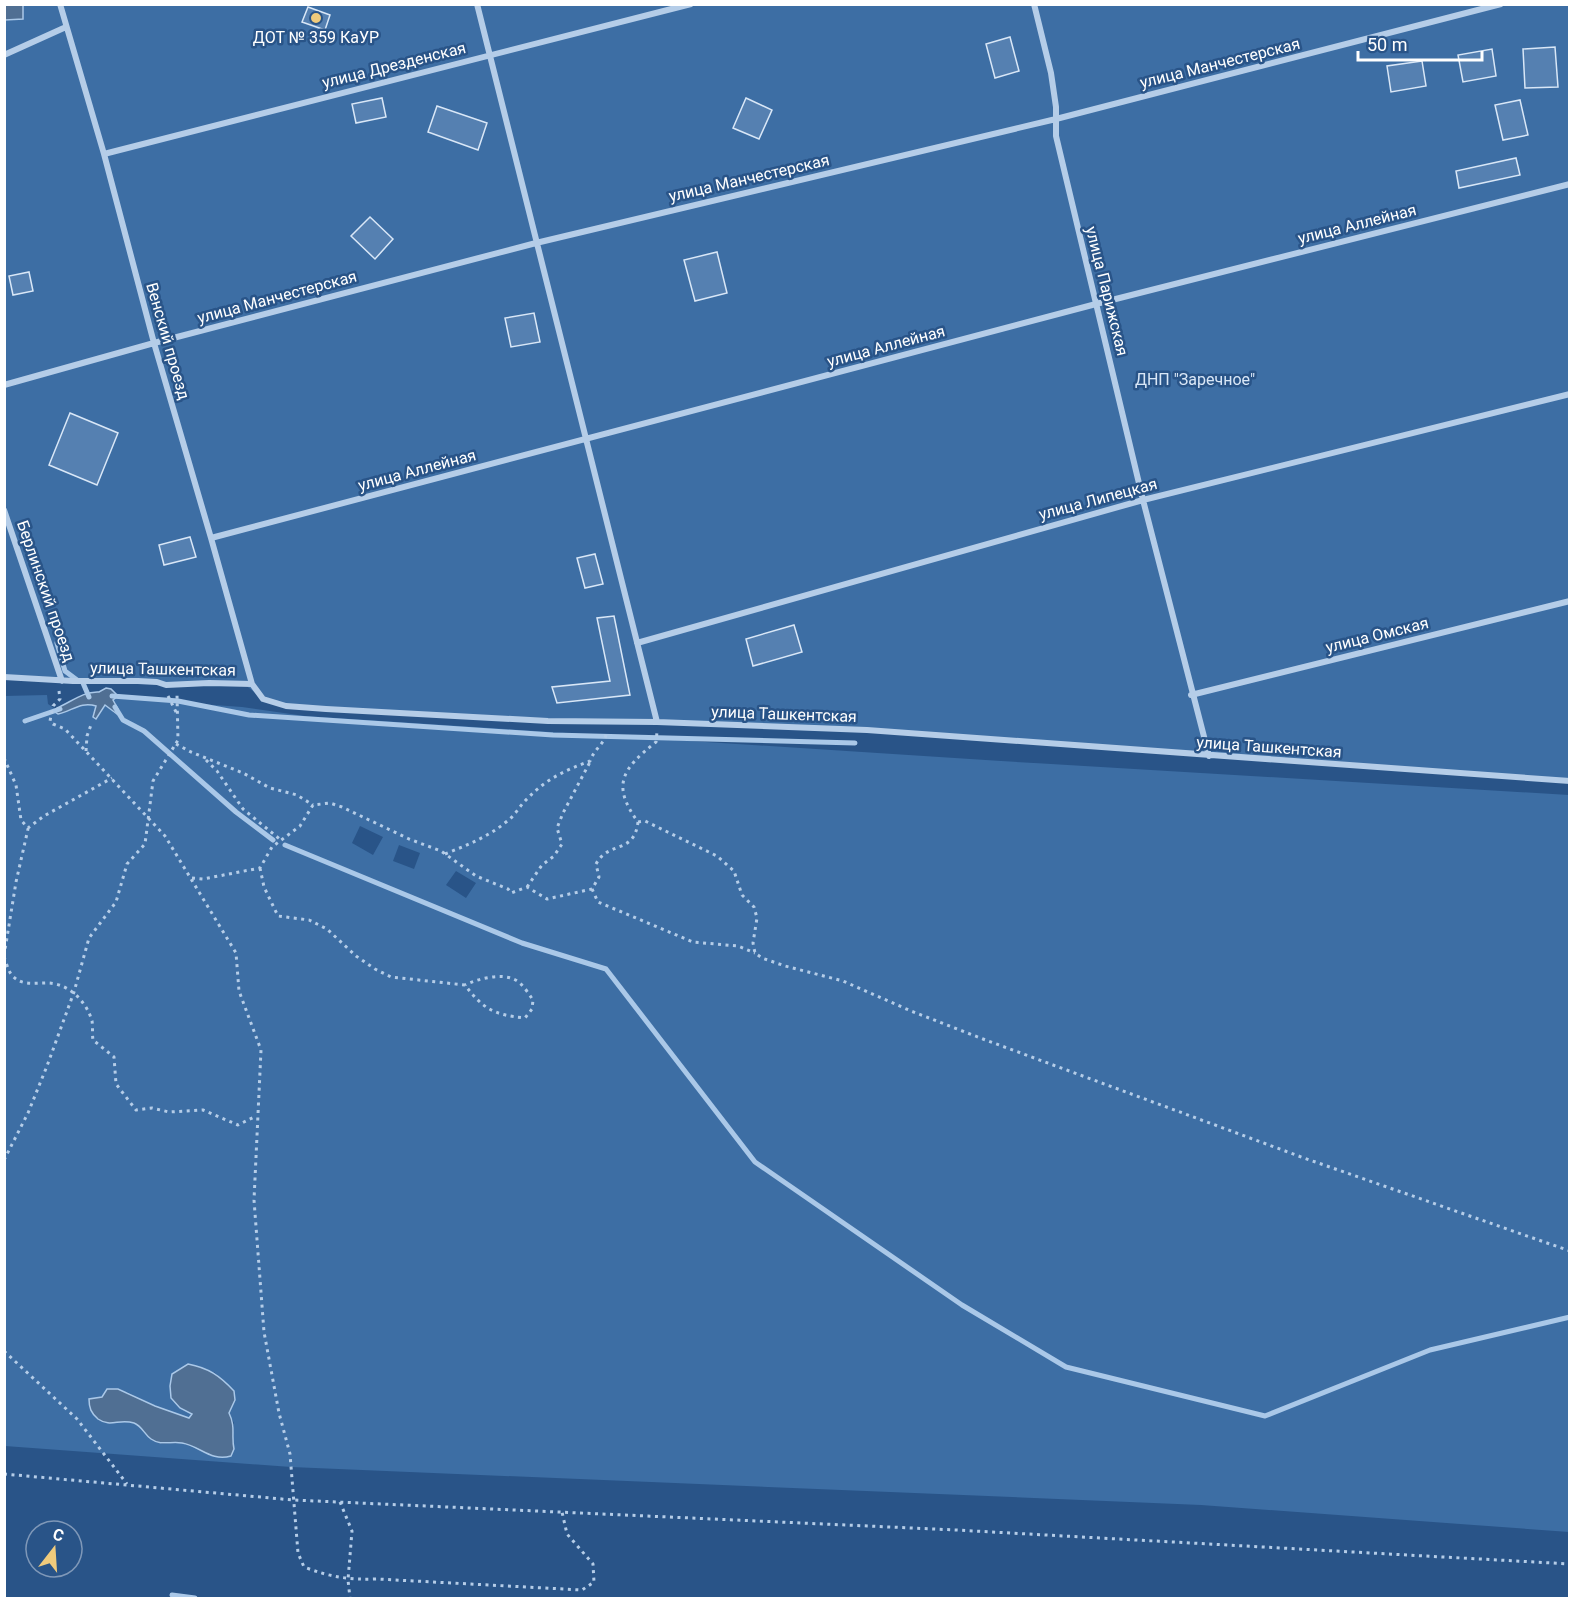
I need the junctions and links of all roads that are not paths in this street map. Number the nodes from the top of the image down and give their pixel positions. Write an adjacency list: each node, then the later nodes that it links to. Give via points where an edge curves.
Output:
1 (60, 4): 6 (street, Венский проезд)
2 (477, 4): 8 (street)
3 (691, 4): 8 (street, улица Дрезденская)
4 (1034, 4): 9 (street, улица Парижская, via 1051,72)
5 (1501, 4): 9 (street, улица Манчестерская)
6 (66, 27): 7 (street); 10 (street, Венский проезд)
7 (4, 55)
8 (490, 55): 10 (street, улица Дрезденская); 12 (street)
9 (1056, 119): 12 (street, улица Манчестерская); 13 (street, улица Парижская, via 1056,136)
10 (104, 154): 14 (street, Венский проезд)
11 (1569, 184): 13 (street, улица Аллейная)
12 (536, 243): 14 (street, улица Манчестерская); 17 (street)
13 (1096, 304): 17 (street, улица Аллейная); 18 (street, улица Парижская)
14 (154, 343): 15 (street, улица Манчестерская); 20 (street, Венский проезд)
15 (4, 385)
16 (1569, 394): 18 (street, улица Липецкая)
17 (587, 440): 20 (street, улица Аллейная); 22 (street)
18 (1143, 500): 22 (street, улица Липецкая); 26 (street, улица Парижская)
19 (4, 510): 24 (street, Берлинский проезд)
20 (211, 538): 25 (street, Венский проезд)
21 (1569, 601): 26 (street, улица Омская)
22 (637, 643): 27 (street)
23 (4, 677): 24 (street, улица Ташкентская)
24 (60, 681): 25 (street, улица Ташкентская)
25 (252, 684): 27 (street, улица Ташкентская, via 263,699 286,706 548,721)
26 (1191, 695): 28 (street, улица Парижская)
27 (657, 722): 28 (street, улица Ташкентская, via 867,730)
28 (1209, 756): 29 (street, улица Ташкентская)
29 (1569, 781)

